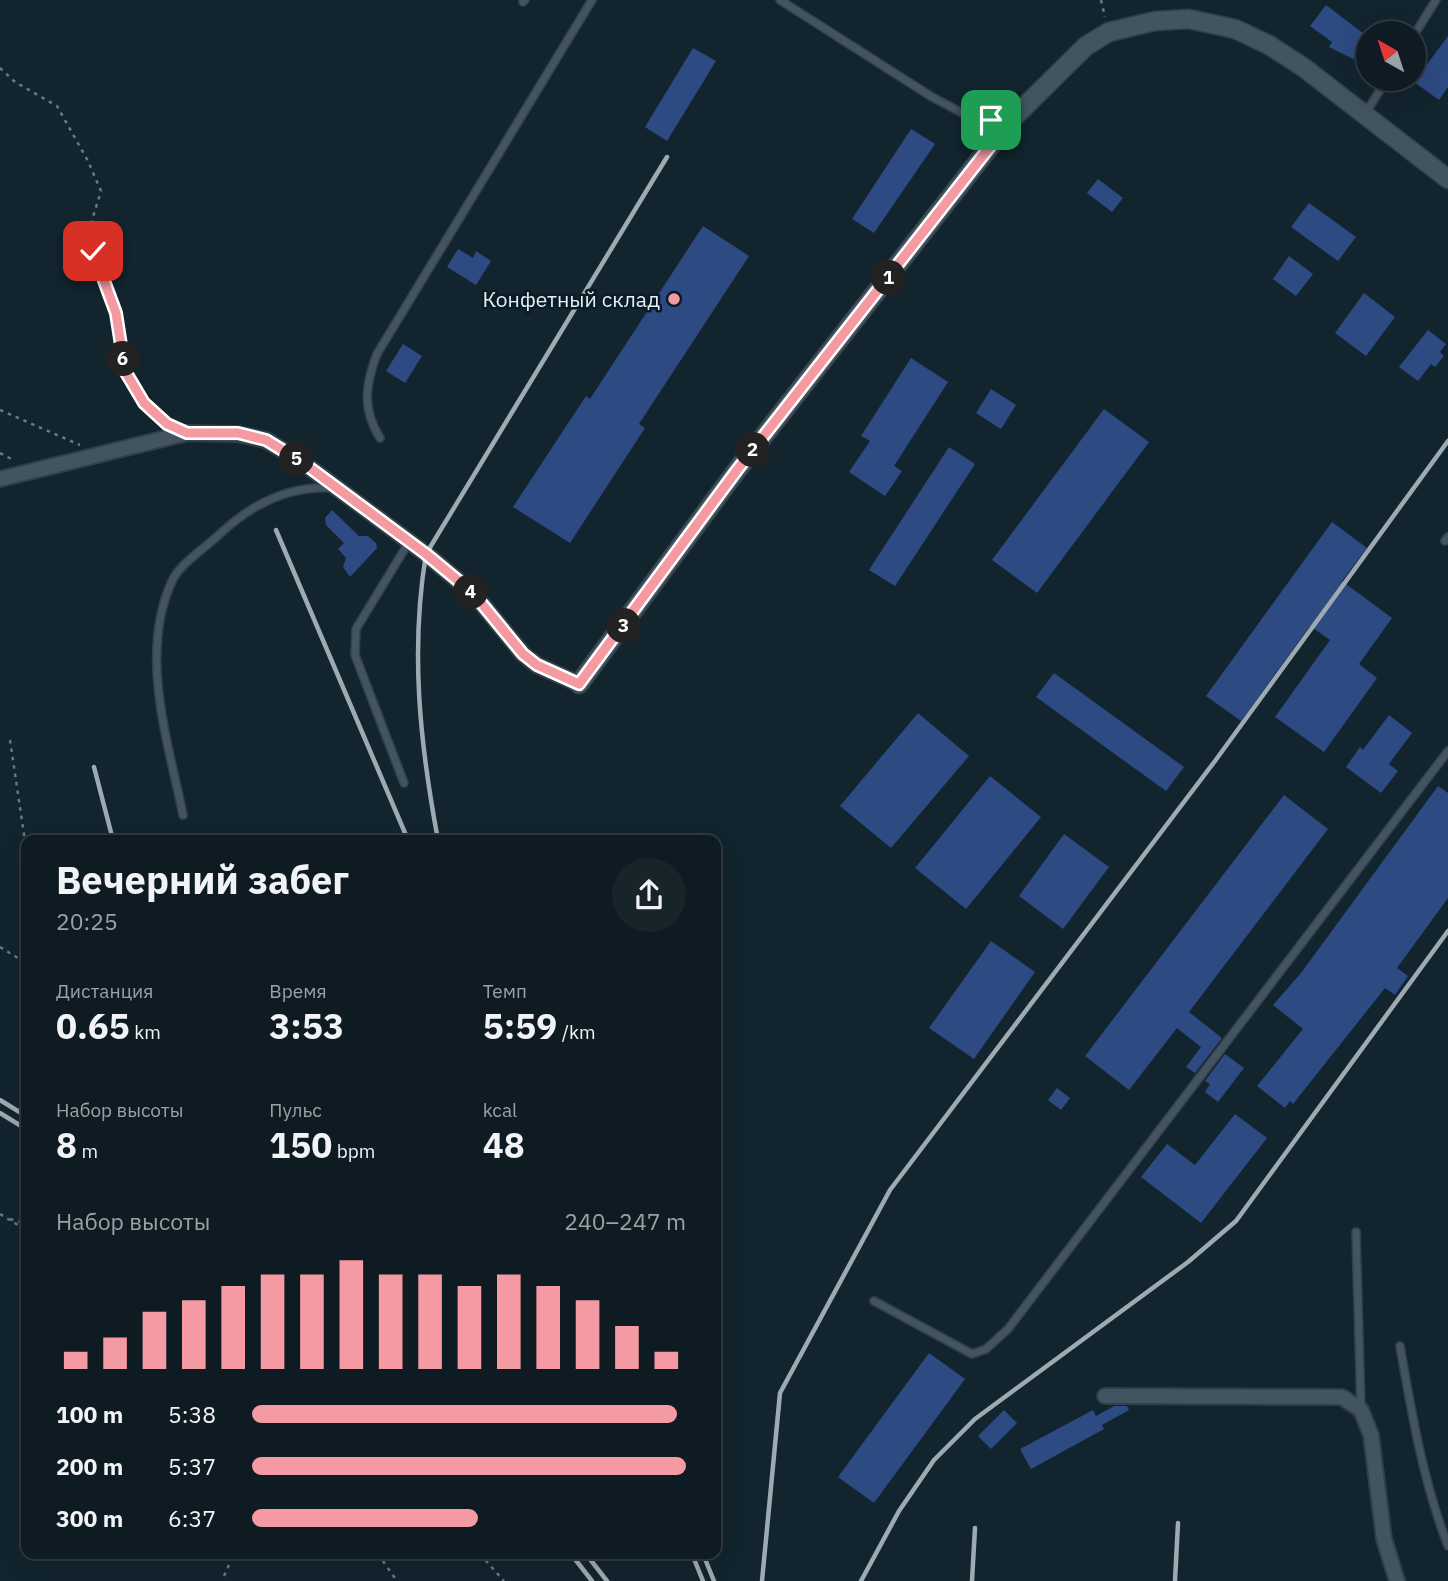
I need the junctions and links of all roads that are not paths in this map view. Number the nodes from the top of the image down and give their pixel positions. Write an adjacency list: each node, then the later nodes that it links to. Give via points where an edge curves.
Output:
1 (592, 0): 9 (lane, via 377,354 365,397 369,420)
2 (780, 0): 7 (lane, via 932,97 972,118)
3 (1436, 0): 4 (lane)
4 (1423, 21)
5 (1379, 91): 6 (lane)
6 (1365, 114): 7 (street, via 1269,45 1234,29 1189,19 1109,32 1086,46); 8 (street)
7 (1010, 121): 13 (street, via 737,470)
8 (1448, 179)
9 (380, 438)
10 (0, 479): 11 (street, via 187,433 238,433 266,440)
11 (338, 488): 12 (street); 16 (lane, via 314,487 260,502 174,577 162,611 159,698)
12 (409, 542): 13 (street, via 473,593 523,654 548,673); 15 (lane, via 356,629 355,654)
13 (579, 684)
14 (1448, 751): 18 (lane, via 1008,1329 986,1349 972,1354)
15 (404, 783)
16 (183, 815)
17 (1356, 1231): 21 (lane)
18 (874, 1301)
19 (1400, 1346): 22 (lane, via 1420,1461)
20 (1105, 1396): 21 (street, via 1342,1397)
21 (1361, 1410): 23 (street, via 1371,1435 1384,1539)
22 (1448, 1546)
23 (1397, 1581)

